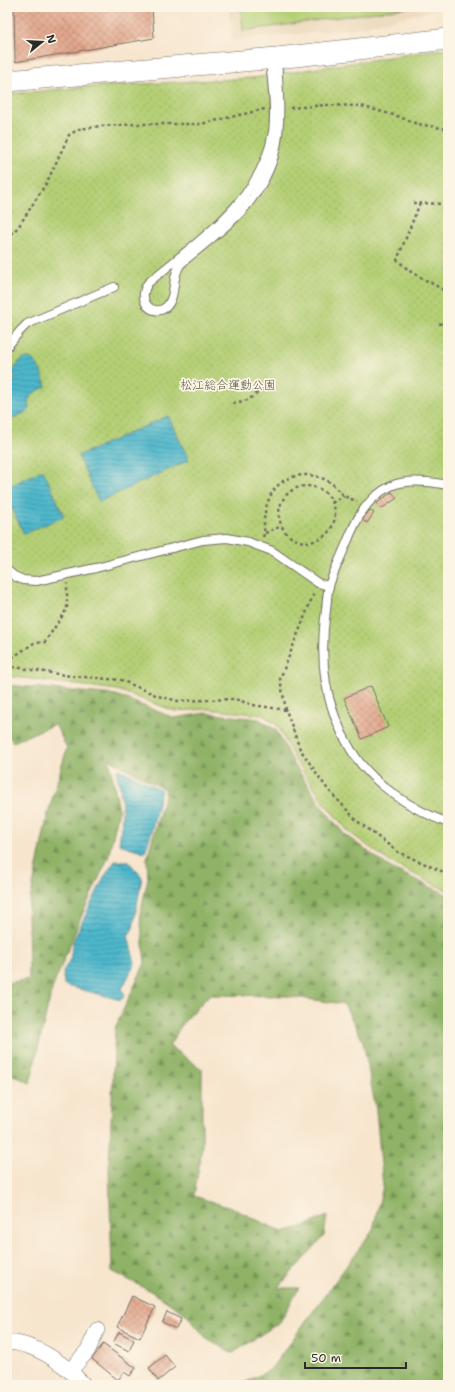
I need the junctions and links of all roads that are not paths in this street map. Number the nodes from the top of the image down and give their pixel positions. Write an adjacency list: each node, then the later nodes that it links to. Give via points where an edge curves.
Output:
1 (448, 39): 2 (street)
2 (274, 59): 2 (lane, via 280,128 276,150 263,182 236,216 181,264 174,278 172,298 167,306 151,308 143,297 148,283 235,207 262,168 273,131); 3 (street)
3 (7, 81)
4 (114, 288): 5 (lane, via 28,324)
5 (7, 347)
6 (448, 485): 8 (lane, via 392,485 366,504 354,522)
7 (7, 570): 8 (lane, via 23,580 36,581 216,538 238,539 260,545 283,557 318,583)
8 (329, 586): 9 (lane, via 322,653 326,686 338,725 351,750 368,772 406,803)
9 (448, 823)
10 (97, 1330): 12 (street, via 88,1350)
11 (7, 1342): 12 (street, via 17,1342 38,1349)
12 (70, 1371): 13 (street)
13 (84, 1385)

